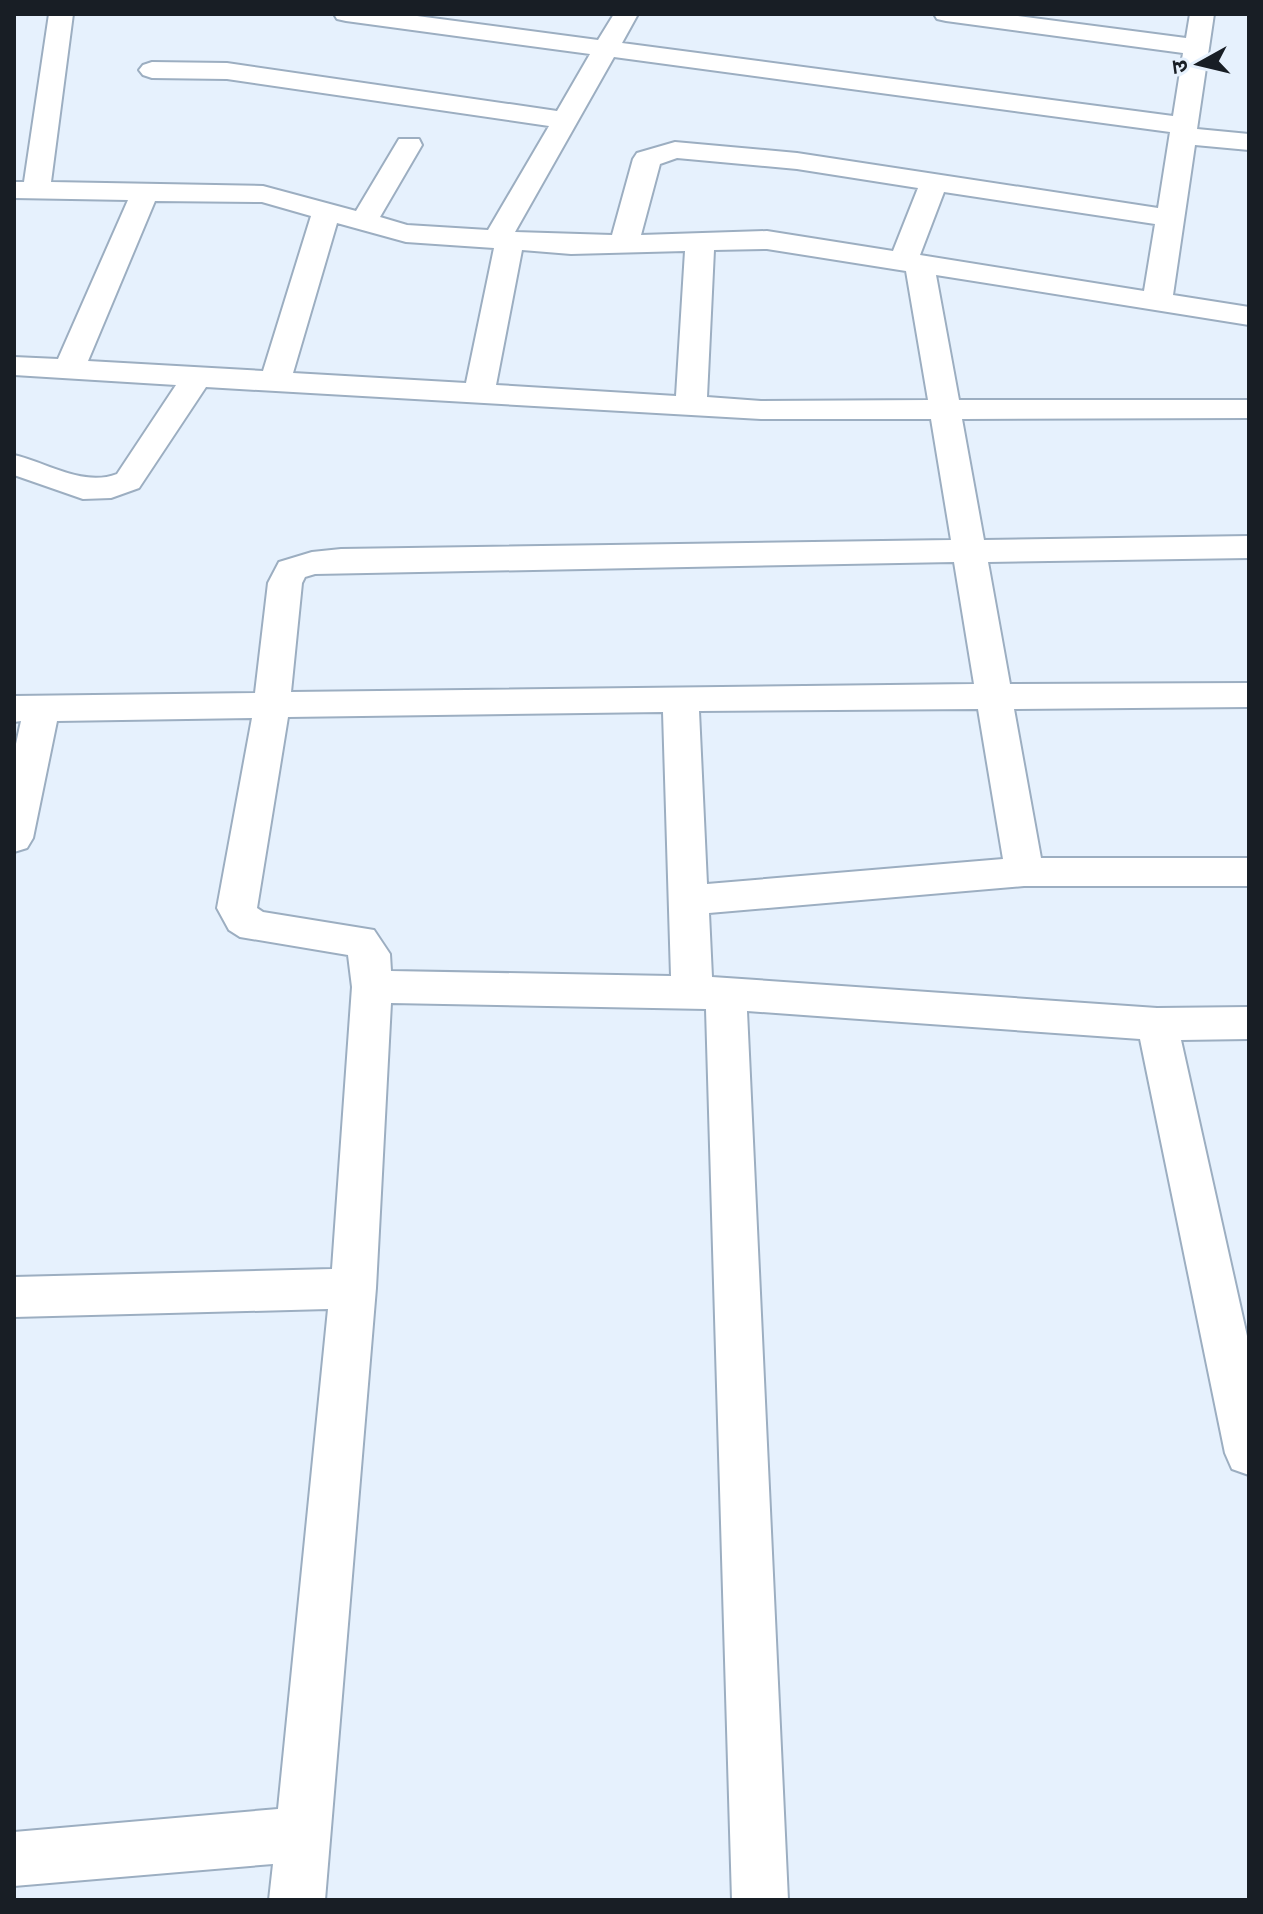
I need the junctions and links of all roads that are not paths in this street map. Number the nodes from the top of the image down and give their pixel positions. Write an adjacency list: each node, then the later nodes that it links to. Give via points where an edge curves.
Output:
1 (61, 14): 14 (street)
2 (346, 14): 6 (street)
3 (626, 14): 6 (street)
4 (946, 14): 7 (street)
5 (1202, 14): 7 (street)
6 (607, 47): 9 (street); 10 (street)
7 (1197, 47): 10 (street)
8 (152, 70): 9 (street, via 227,71)
9 (565, 120): 19 (street)
10 (1184, 131): 11 (street); 17 (street)
11 (1249, 142)
12 (409, 145): 18 (street)
13 (934, 182): 17 (street); 21 (street, via 797,161 675,150 647,159); 22 (street)
14 (25, 190): 15 (street)
15 (146, 190): 16 (street, via 263,194); 26 (street)
16 (326, 211): 18 (street); 28 (street)
17 (1170, 218): 23 (street)
18 (364, 221): 19 (street, via 406,233)
19 (503, 240): 21 (street); 29 (street)
20 (700, 242): 21 (street); 22 (street, via 767,240); 30 (street)
21 (623, 244)
22 (912, 264): 23 (street); 31 (street)
23 (1157, 302): 24 (street)
24 (1249, 316)
25 (14, 366): 26 (street)
26 (69, 369): 27 (street)
27 (197, 376): 28 (street); 33 (street, via 128,481 111,490 95,493)
28 (275, 381): 29 (street)
29 (479, 393): 30 (street)
30 (691, 405): 31 (street)
31 (945, 409): 32 (street); 35 (street)
32 (1249, 409)
33 (14, 465)
34 (1249, 547): 35 (street)
35 (969, 550): 37 (street); 39 (street, via 312,563 291,570 285,583)
36 (1249, 695): 37 (street)
37 (994, 696): 38 (street); 42 (street)
38 (681, 699): 39 (street); 44 (street)
39 (272, 705): 40 (street); 45 (street, via 237,908 254,926 360,941 370,954)
40 (28, 708): 41 (street)
41 (14, 838)
42 (1024, 872): 43 (street); 44 (street)
43 (1249, 872)
44 (688, 900): 46 (street)
45 (372, 987): 46 (street); 49 (street)
46 (709, 994): 48 (street); 55 (street)
47 (1249, 1023): 48 (street)
48 (1157, 1024): 51 (street)
49 (353, 1288): 50 (street); 52 (street)
50 (14, 1297)
51 (1249, 1453)
52 (303, 1834): 53 (street); 54 (street)
53 (14, 1859)
54 (297, 1900)
55 (760, 1900)

